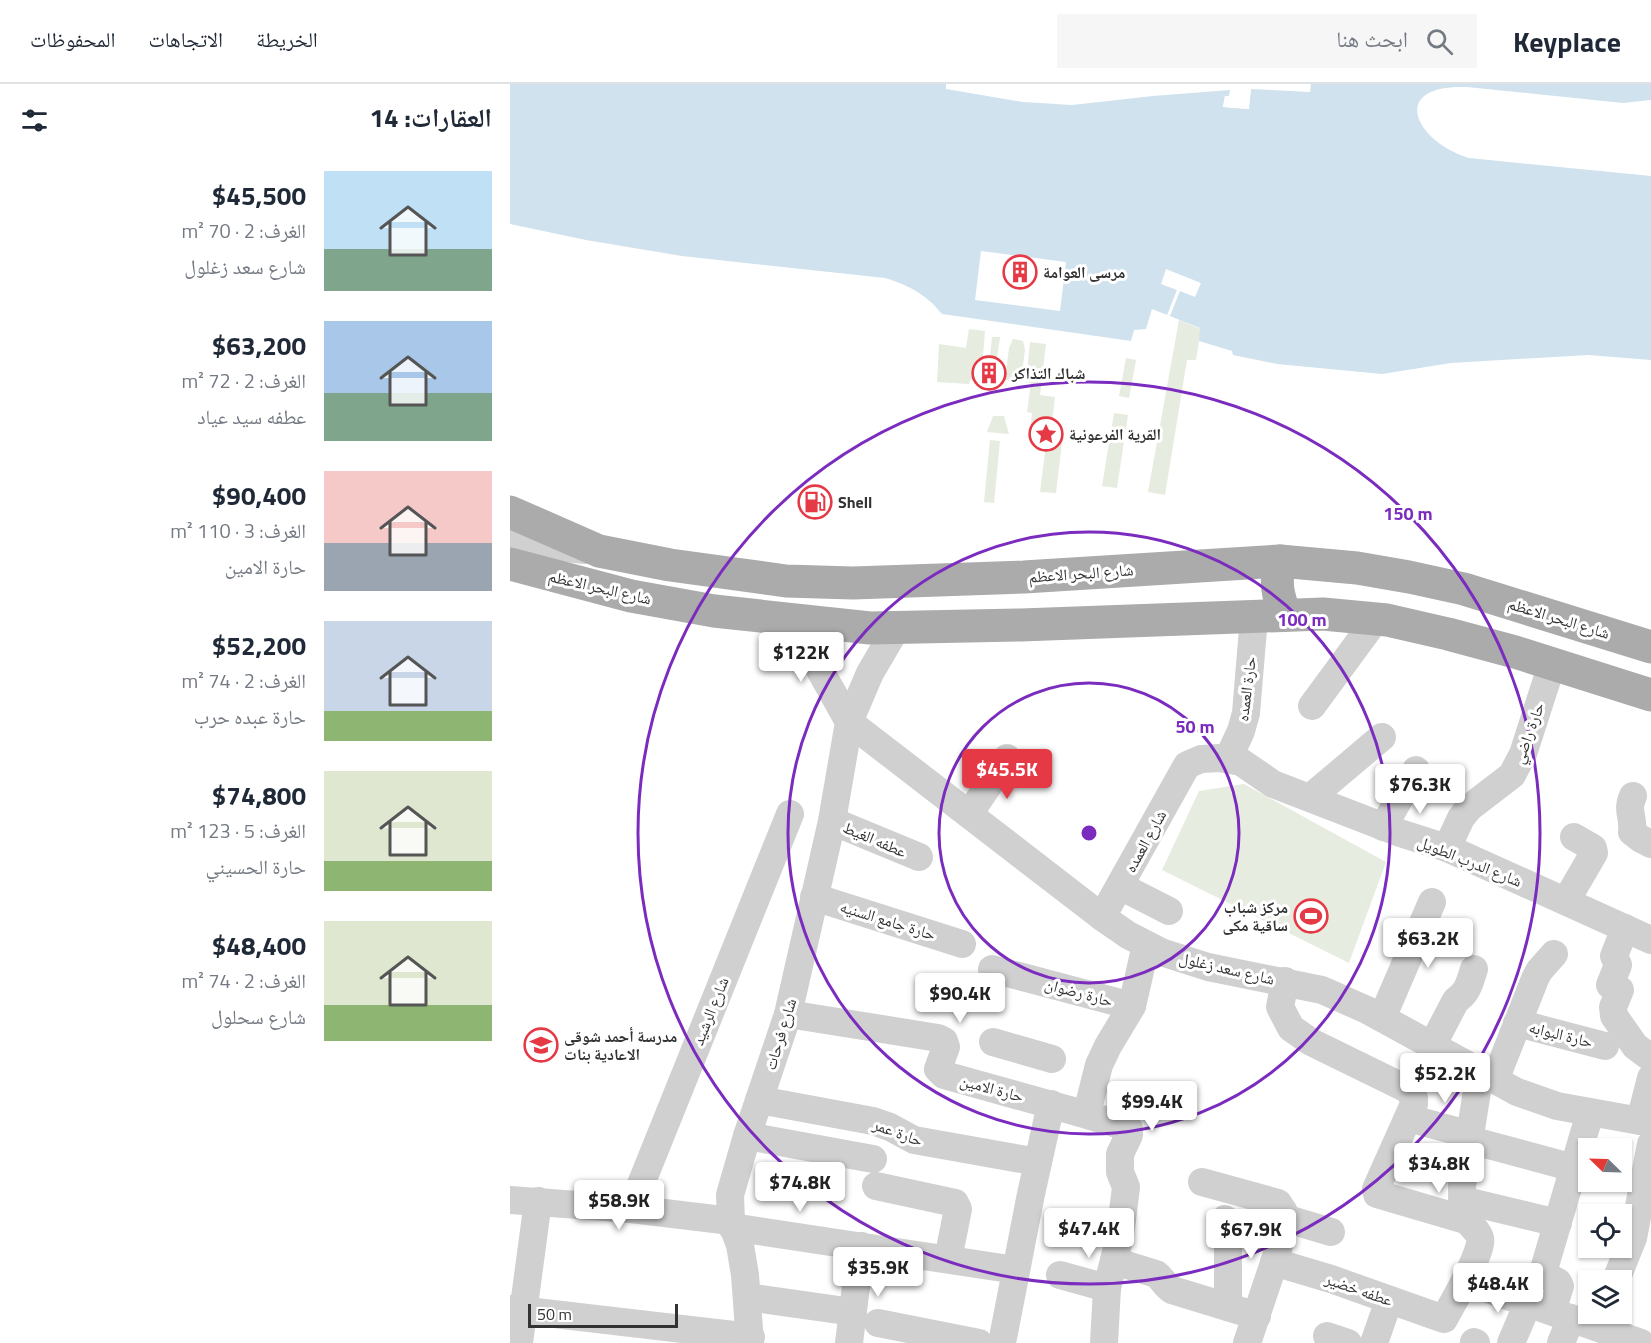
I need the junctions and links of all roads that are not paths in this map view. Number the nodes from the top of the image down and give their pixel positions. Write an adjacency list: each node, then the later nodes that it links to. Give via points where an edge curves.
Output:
1 (510, 512): 3 (main road, شارع البحر الاعظم)
2 (510, 538): 3 (street, via 555,548)
3 (599, 551): 6 (main road, شارع البحر الاعظم, via 753,578 819,583 1024,577)
4 (1280, 561): 6 (main road, شارع البحر الاعظم); 7 (main road, via 1276,587); 13 (main road, شارع البحر الاعظم, via 1357,568 1453,587)
5 (510, 564): 11 (main road, شارع البحر الاعظم, via 631,596)
6 (1108, 570): 9 (main road, via 1163,586 1170,596 1169,609)
7 (1286, 615): 8 (main road, شارع البحر الاعظم); 10 (main road, شارع البحر الاعظم)
8 (1254, 617): 9 (main road, شارع البحر الاعظم); 20 (street, حارة العمده, via 1246,712)
9 (1161, 619): 12 (main road, شارع البحر الاعظم)
10 (1376, 619): 14 (main road, شارع البحر الاعظم, via 1448,634); 16 (street)
11 (797, 621): 12 (main road, شارع البحر الاعظم); 17 (street)
12 (897, 627): 17 (street, شارع فرحات)
13 (1651, 647)
14 (1552, 664): 15 (main road, شارع البحر الاعظم); 31 (street, حارة راضي, via 1523,754 1512,775 1469,808)
15 (1651, 695)
16 (1312, 706)
17 (849, 722): 26 (street, شارع سعد زغلول); 27 (street, شارع فرحات)
18 (1382, 737): 24 (street)
19 (1006, 758): 26 (street)
20 (1228, 759): 21 (street, شارع الدرب الطويل, via 1201,759); 24 (street, شارع الدرب الطويل, via 1241,762 1273,784)
21 (1187, 765): 33 (street, شارع العمده)
22 (1416, 770): 28 (street)
23 (1633, 796): 30 (street, via 1629,806 1632,832)
24 (1311, 797): 28 (street, شارع الدرب الطويل)
25 (790, 814): 69 (street, شارع الرشيد)
26 (969, 814): 38 (street, شارع سعد زغلول)
27 (831, 821): 32 (street, عطفه الغيط); 34 (street, شارع فرحات)
28 (1383, 826): 31 (street, شارع الدرب الطويل)
29 (1574, 837): 35 (street, via 1593,848 1593,853)
30 (1651, 844)
31 (1447, 848): 35 (street, شارع الدرب الطويل)
32 (919, 857)
33 (1119, 886): 37 (street); 38 (street, شارع العمده)
34 (814, 897): 41 (street, حارة جامع السنيه); 48 (street, شارع فرحات)
35 (1566, 901): 39 (street, شارع الدرب الطويل)
36 (1432, 902): 49 (street)
37 (1169, 911)
38 (1102, 918): 42 (street, شارع سعد زغلول)
39 (1625, 928): 40 (street, شارع الدرب الطويل); 54 (street, via 1614,956 1618,965 1614,1016 1635,1046)
40 (1651, 940)
41 (962, 944)
42 (1146, 945): 46 (street, شارع سعد زغلول, via 1208,967); 47 (street)
43 (1554, 954): 50 (street, حارة البوابه, via 1539,971)
44 (992, 969): 47 (street, حارة رضوان)
45 (1474, 969): 52 (street, via 1468,989 1456,1000)
46 (1285, 981): 49 (street, شارع سعد زغلول, via 1322,990); 61 (street, via 1280,1007 1291,1028 1411,1093 1414,1104)
47 (1132, 1006): 60 (street, via 1099,1065 1089,1105)
48 (788, 1014): 57 (street, شارع فرحات); 58 (street, حارة الامين, via 938,1038 946,1047 940,1073)
49 (1382, 1018): 52 (street, شارع سعد زغلول)
50 (1518, 1023): 53 (street, حارة البوابه); 55 (street, حارة البوابه)
51 (993, 1042): 58 (street, via 1047,1058)
52 (1432, 1046): 55 (street, شارع سعد زغلول)
53 (1605, 1046)
54 (1651, 1058)
55 (1488, 1076): 59 (street, شارع سعد زغلول, via 1517,1092); 64 (street, حارة البوابه)
56 (1651, 1078): 62 (street)
57 (759, 1100): 63 (street, شارع فرحات); 65 (street, حارة عمر, via 873,1121 914,1140)
58 (1041, 1101): 60 (street, حارة الامين); 65 (street)
59 (1590, 1113): 62 (street, شارع سعد زغلول); 66 (street)
60 (1091, 1116): 80 (street, حارة الامين, via 1129,1129 1120,1154 1120,1172 1126,1187)
61 (1408, 1118): 64 (street); 70 (street, via 1376,1189 1380,1195)
62 (1647, 1130): 76 (street)
63 (747, 1136): 74 (street, شارع فرحات, via 730,1195); 79 (street, via 874,1173 955,1203 958,1209)
64 (1471, 1137): 66 (street); 70 (street, حارة البوابه, via 1462,1186)
65 (1038, 1162): 82 (street)
66 (1574, 1168): 73 (street)
67 (1202, 1182): 71 (street, via 1278,1203)
68 (524, 1200): 69 (street); 78 (street)
69 (630, 1209): 74 (street)
70 (1466, 1211): 73 (street); 85 (street, via 1480,1245)
71 (1284, 1218): 75 (street); 81 (street)
72 (1225, 1219): 89 (street)
73 (1558, 1223): 93 (street, via 1544,1269 1544,1275 1560,1286)
74 (732, 1224): 77 (street); 87 (street, شارع فرحات, via 740,1245)
75 (1331, 1232)
76 (1642, 1240): 83 (street)
77 (861, 1246): 79 (street); 92 (street)
78 (521, 1250): 90 (street)
79 (948, 1259): 82 (street)
80 (1114, 1261): 86 (street); 89 (street, via 1156,1274 1172,1290)
81 (1274, 1262): 88 (street, عطفه خضير); 91 (street)
82 (1016, 1270): 101 (street)
83 (1621, 1270)
84 (1060, 1275): 86 (street)
85 (1465, 1281): 88 (street, عطفه خضير, via 1444,1319); 93 (street)
86 (1107, 1288): 102 (street)
87 (747, 1297): 92 (street); 97 (street, شارع فرحات)
88 (1389, 1300): 104 (street)
89 (1228, 1307): 91 (street)
90 (516, 1310): 94 (street); 98 (street)
91 (1257, 1316): 103 (street)
92 (865, 1317): 99 (street); 100 (street)
93 (1553, 1319): 105 (street); 106 (street)
94 (580, 1330): 95 (street)
95 (614, 1332): 96 (street)
96 (682, 1336): 97 (street)
97 (750, 1340)
98 (519, 1343)
99 (849, 1343)
100 (980, 1343)
101 (1002, 1343)
102 (1104, 1343)
103 (1247, 1343)
104 (1374, 1343)
105 (1511, 1343)
106 (1641, 1343)

